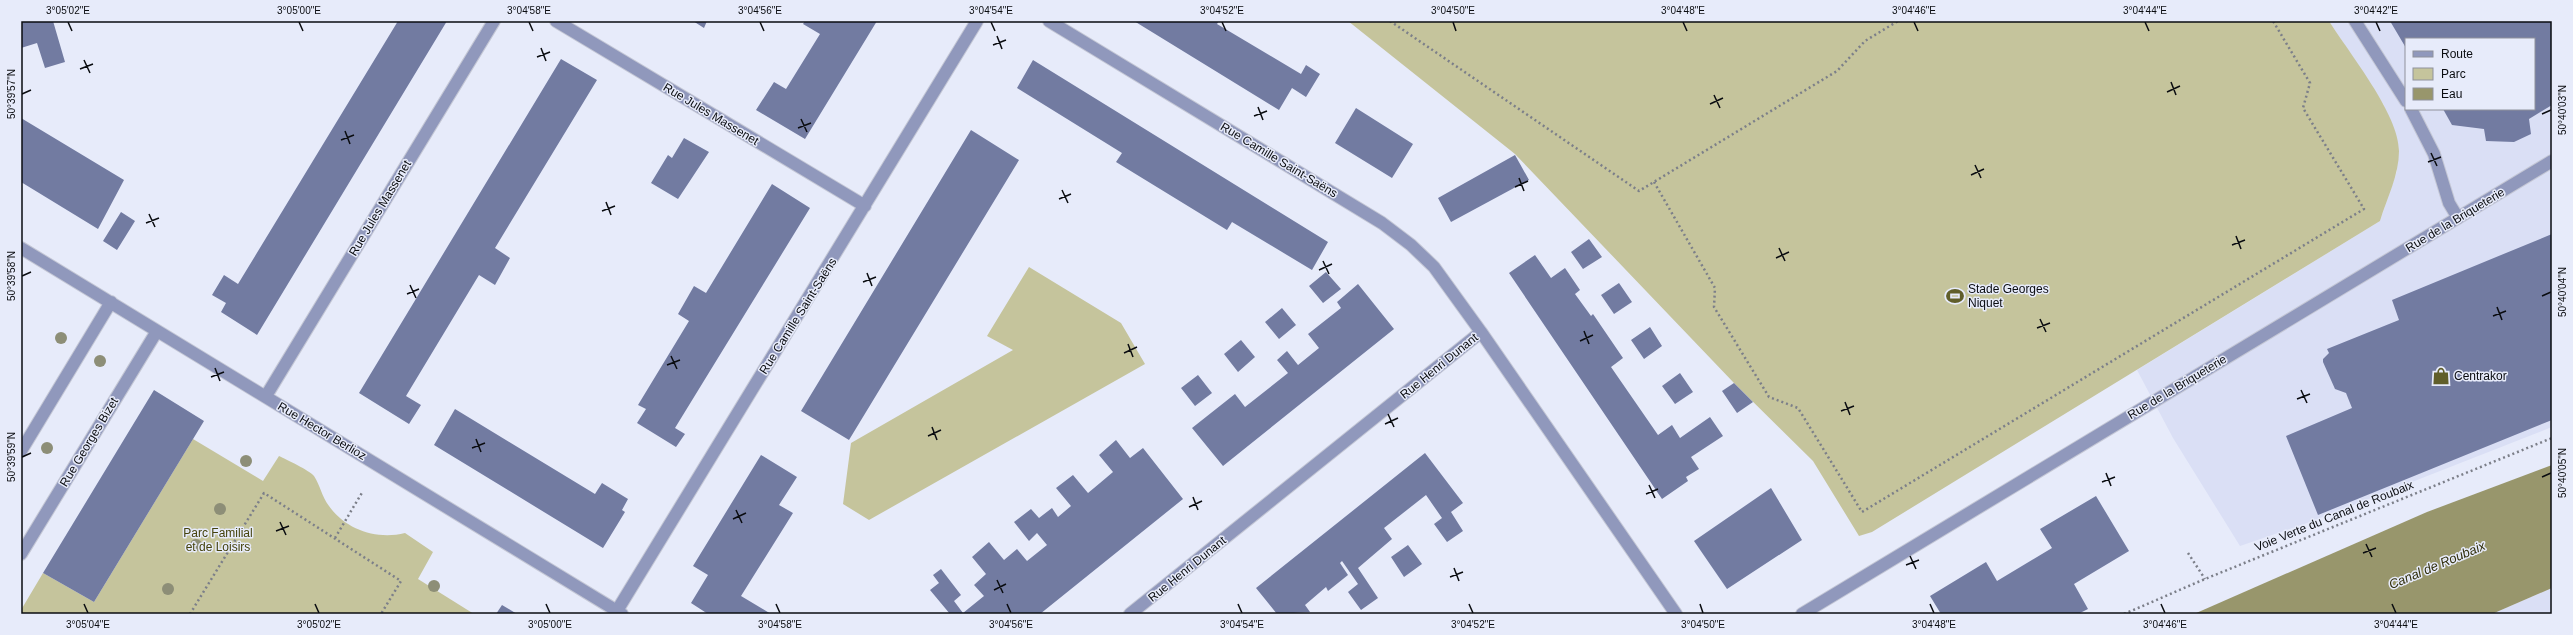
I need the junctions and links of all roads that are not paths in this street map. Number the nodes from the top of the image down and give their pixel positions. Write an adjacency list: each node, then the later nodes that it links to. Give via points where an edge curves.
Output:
1 (494, 21): 15 (street, Rue Jules Massenet)
2 (556, 21): 9 (street, Rue Jules Massenet)
3 (977, 21): 9 (street, Rue Camille Saint-Saëns)
4 (1049, 21): 14 (street, Rue Camille Saint-Saëns, via 1382,223 1434,267)
5 (2355, 21): 6 (street)
6 (2405, 99)
7 (2412, 110): 10 (street, via 2434,154 2449,203)
8 (2552, 161): 10 (street, Rue de la Briqueterie)
9 (865, 206): 18 (street, Rue Camille Saint-Saëns)
10 (2458, 218): 21 (street, Rue de la Briqueterie)
11 (21, 248): 12 (street, Rue Hector Berlioz)
12 (111, 302): 13 (street, Rue Hector Berlioz); 16 (street)
13 (157, 331): 15 (street, Rue Hector Berlioz); 17 (street, Rue Georges Bizet)
14 (1481, 332): 19 (street, Rue Henri Dunant); 20 (street, Rue Henri Dunant)
15 (266, 396): 18 (street, Rue Hector Berlioz)
16 (21, 451)
17 (21, 554)
18 (618, 613)
19 (1130, 614)
20 (1676, 614)
21 (1802, 614)

